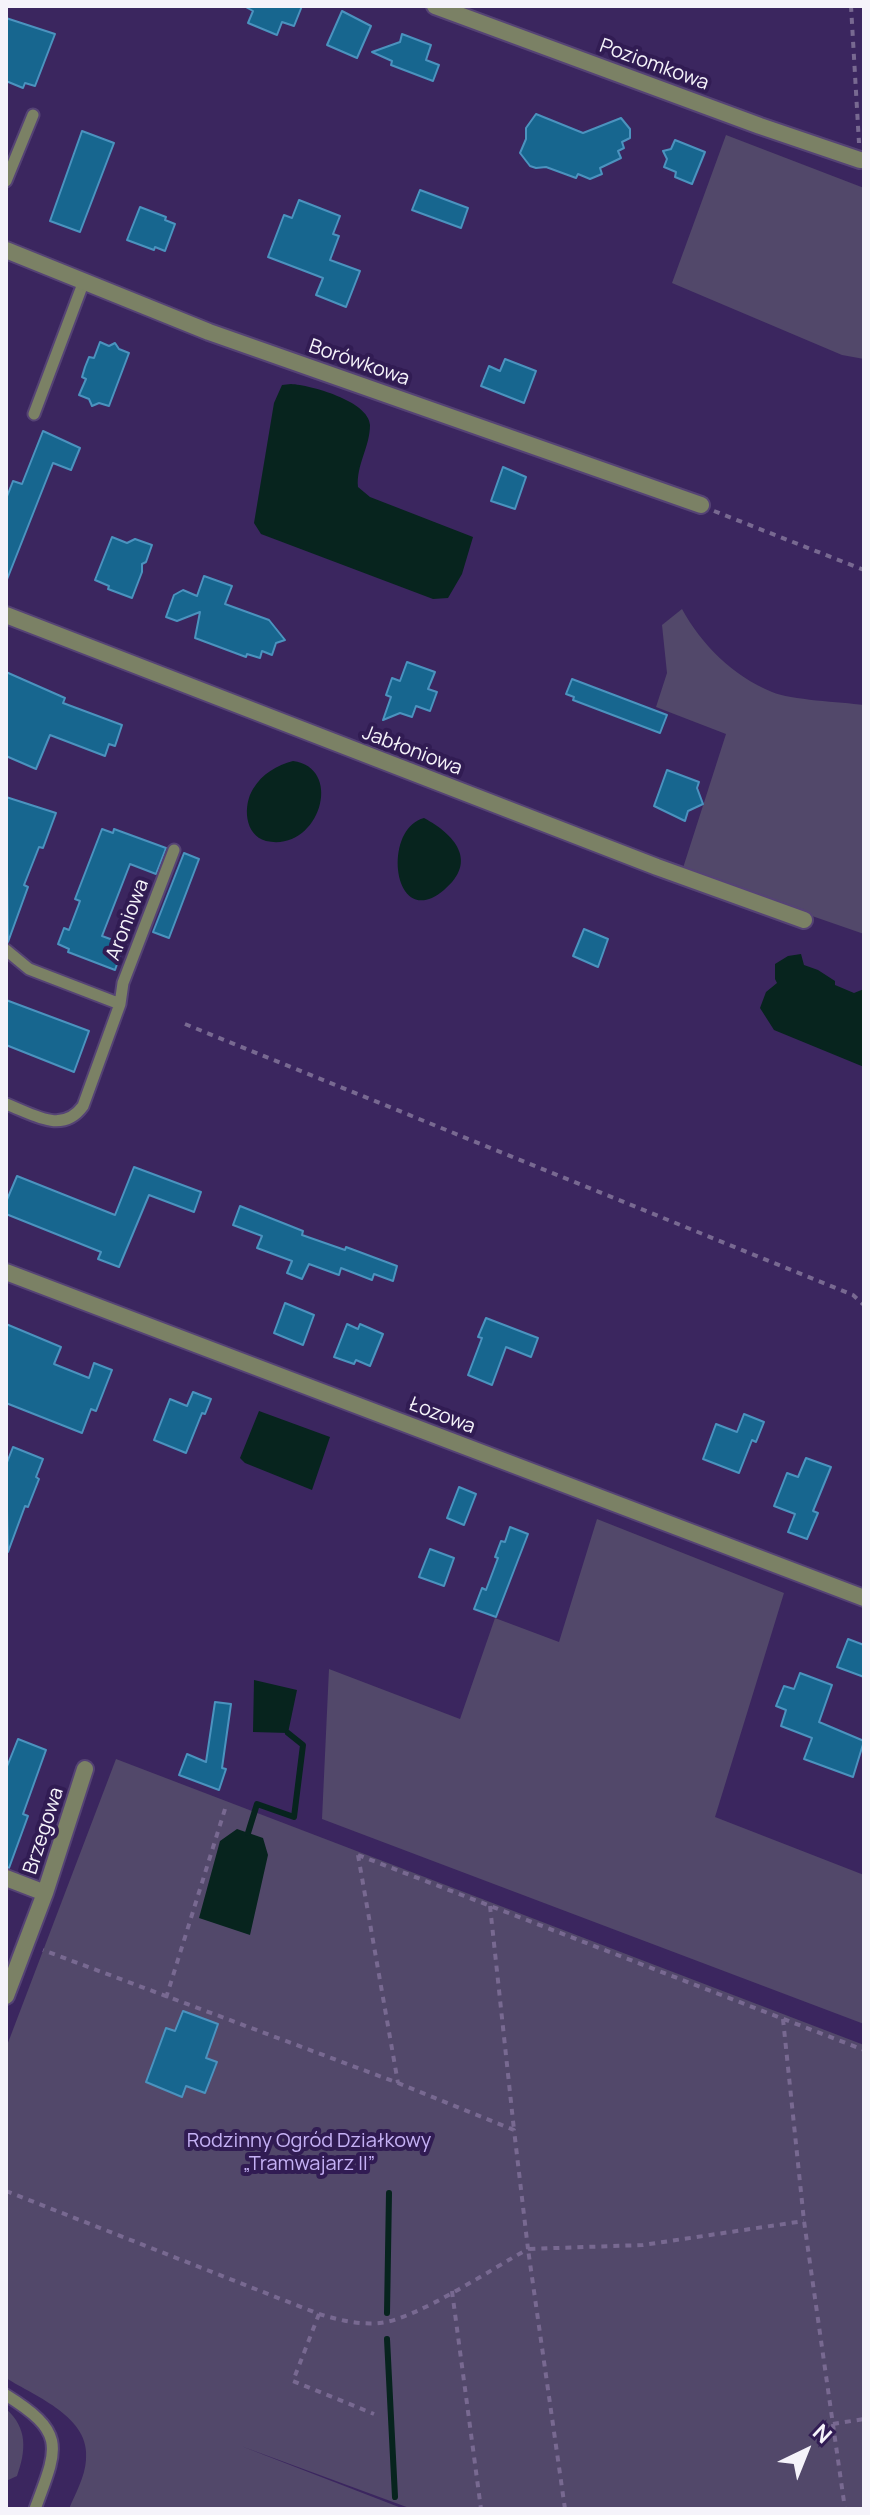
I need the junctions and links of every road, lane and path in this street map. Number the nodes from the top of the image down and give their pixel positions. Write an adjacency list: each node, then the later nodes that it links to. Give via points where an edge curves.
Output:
1 (435, 6): 4 (street, Poziomkowa)
2 (851, 6): 4 (path)
3 (33, 115): 5 (lane)
4 (860, 160)
5 (6, 181)
6 (6, 250): 7 (street, Borówkowa)
7 (84, 281): 8 (lane); 9 (street, Borówkowa, via 209,332)
8 (34, 414)
9 (701, 505): 10 (path)
10 (864, 570)
11 (6, 615): 13 (street, Jabłoniowa)
12 (174, 850): 15 (lane, Aroniowa, via 123,983)
13 (804, 920)
14 (6, 950): 15 (lane, via 29,969)
15 (120, 1004): 17 (lane, Aroniowa, via 75,1116 53,1122)
16 (185, 1024): 19 (path, via 839,1289)
17 (6, 1104)
18 (6, 1272): 20 (street, Łozowa)
19 (864, 1305)
20 (864, 1598)
21 (85, 1769): 24 (street, Brzegowa)
22 (225, 1809): 28 (path)
23 (6, 1878): 24 (street)
24 (45, 1893): 27 (street, Brzegowa)
25 (490, 1905): 29 (path); 31 (path, via 358,1855); 32 (path)
26 (44, 1950): 28 (path)
27 (6, 1996)
28 (166, 1998): 31 (path)
29 (783, 2019): 30 (path); 34 (path)
30 (864, 2050)
31 (398, 2083): 32 (path)
32 (514, 2130): 35 (path)
33 (6, 2191): 37 (path)
34 (804, 2221): 35 (path, via 643,2245); 41 (path)
35 (528, 2249): 36 (path); 44 (path)
36 (452, 2291): 37 (path, via 382,2323 350,2323); 43 (path)
37 (319, 2314): 39 (path, via 293,2381)
38 (6, 2395): 42 (lane, via 35,2413 52,2438 52,2462)
39 (374, 2414)
40 (864, 2419): 41 (path)
41 (833, 2424): 45 (path)
42 (35, 2509)
43 (481, 2509)
44 (565, 2509)
45 (845, 2509)

